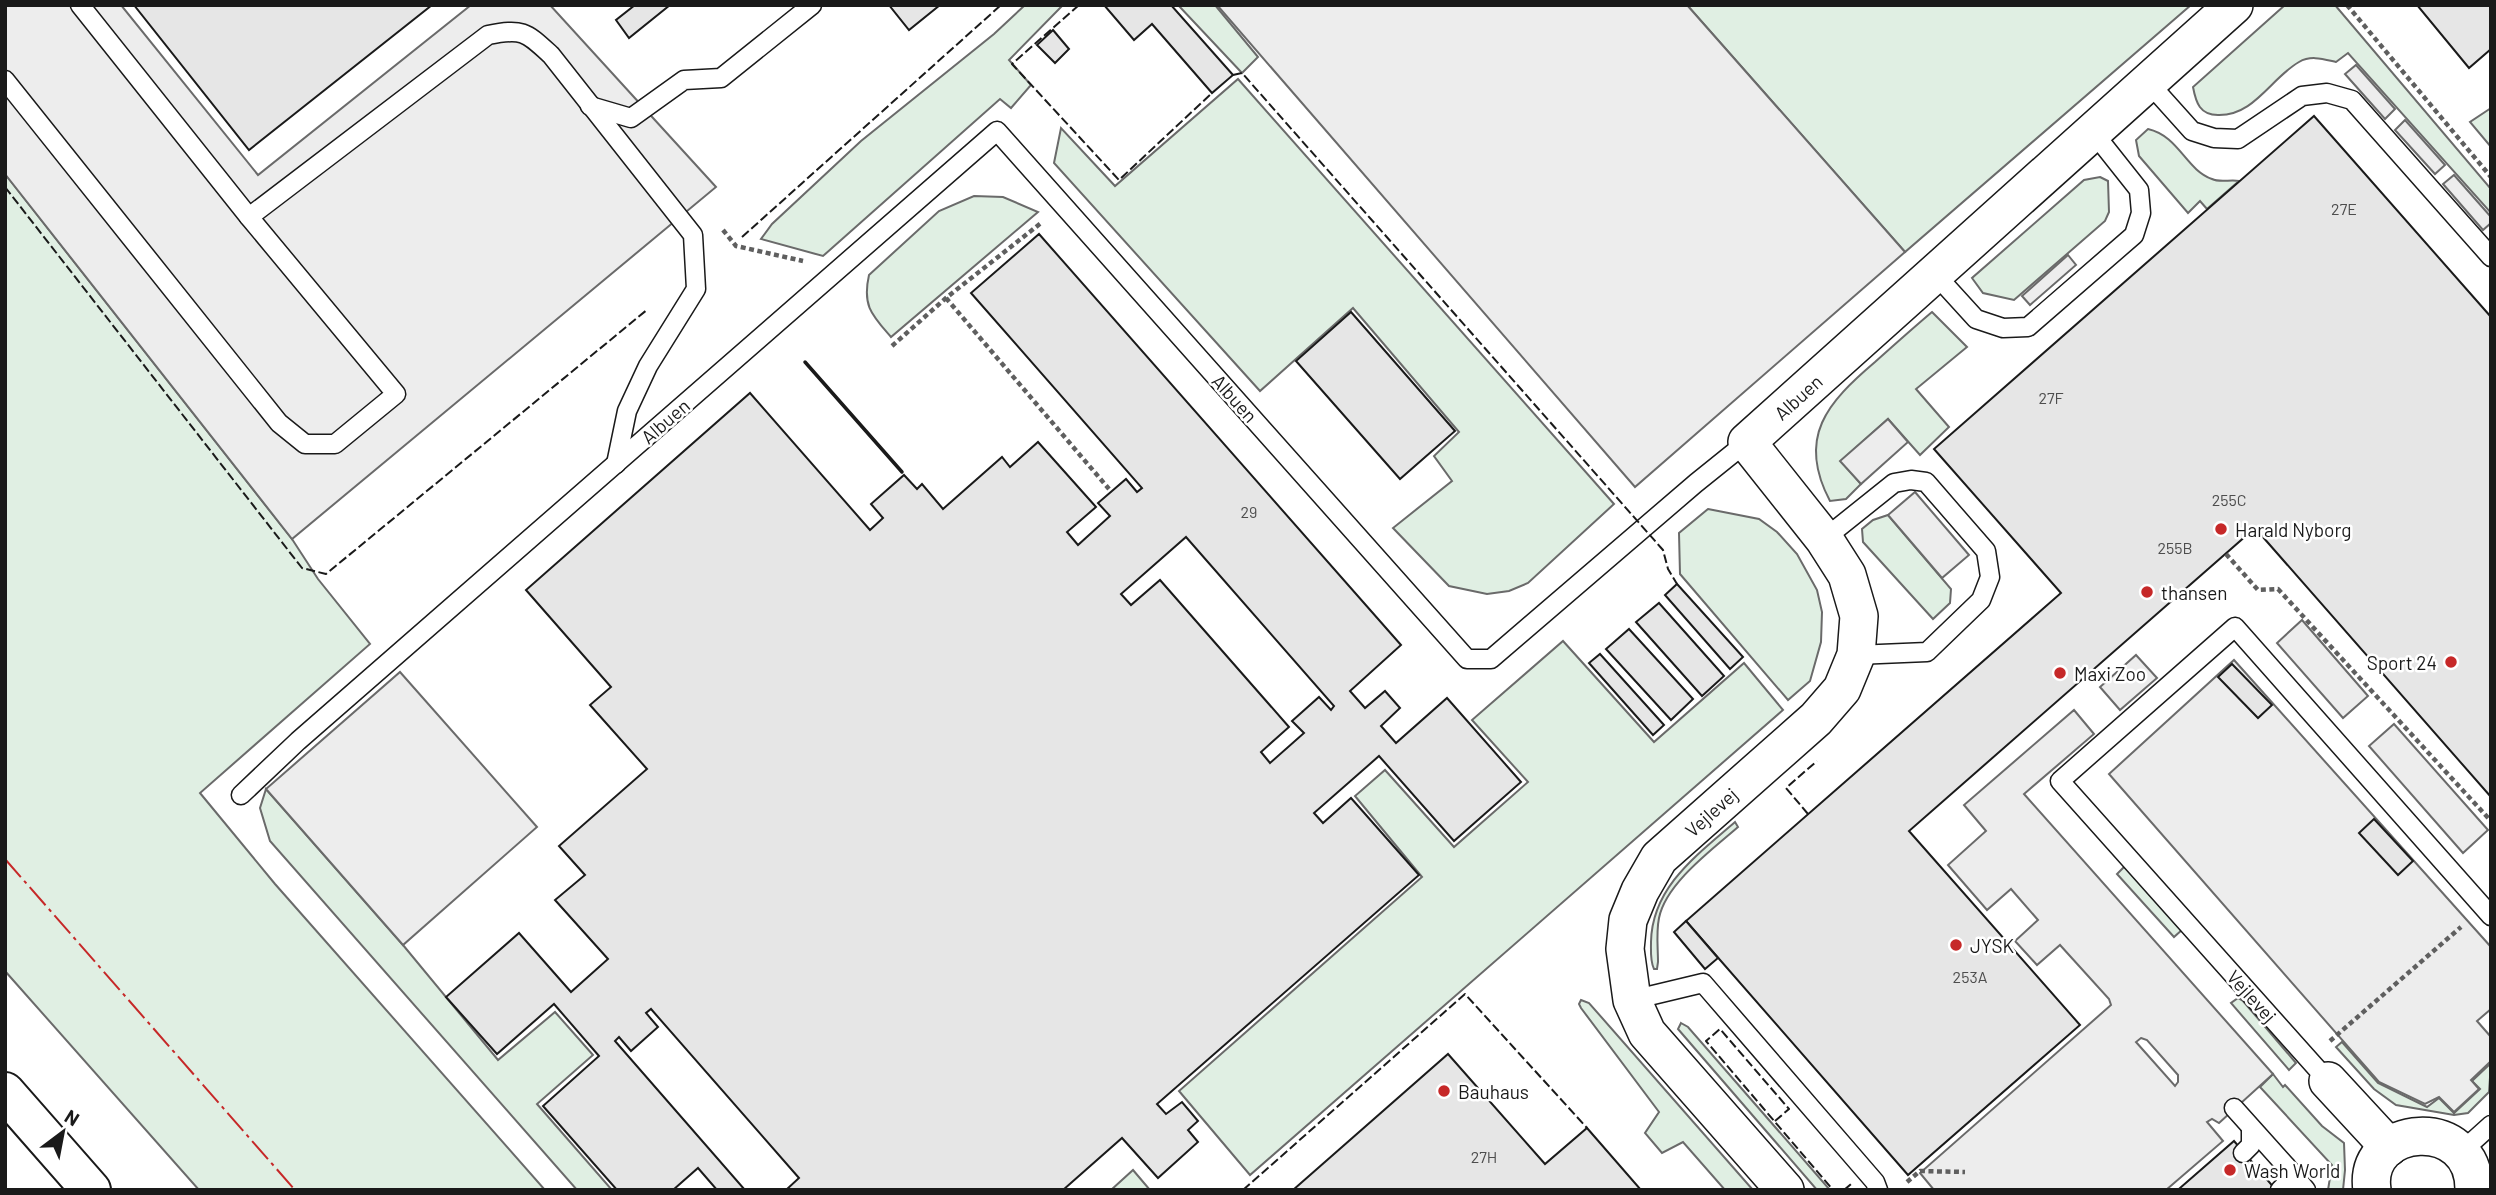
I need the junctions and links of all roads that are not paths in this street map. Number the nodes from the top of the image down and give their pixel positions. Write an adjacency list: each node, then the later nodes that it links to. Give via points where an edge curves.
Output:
1 (80, 5): 8 (lane)
2 (812, 5): 6 (lane, via 721,78 684,80 631,118)
3 (2234, 5): 5 (street, Albuen)
4 (5, 80): 8 (lane, via 279,423 305,444 335,444 396,394)
5 (2148, 82): 7 (street, Albuen); 9 (lane, via 2192,131 2214,138 2238,139 2302,96 2327,93 2352,100)
6 (590, 106): 8 (lane, via 530,35 510,31 488,35); 12 (lane, via 693,236 696,289 648,366 627,411)
7 (2093, 132): 10 (street, Albuen); 10 (lane, via 2138,190 2141,213 2134,235 2028,327 2003,328 1976,319)
8 (249, 217)
9 (2491, 257)
10 (1935, 274): 11 (street, Albuen)
11 (1747, 442): 12 (lane, Albuen, via 1491,659 1467,659 997,131); 13 (street, Vejlevej)
12 (616, 464): 15 (lane, Albuen)
13 (1824, 539): 14 (street, Vejlevej, via 1847,575 1859,616); 14 (lane, via 1894,483 1911,480 1926,482 1986,551 1990,577 1981,600 1927,652)
14 (1856, 655): 17 (street, Vejlevej, via 1842,688 1816,719 1659,858 1628,920 1625,949)
15 (241, 794)
16 (2487, 911): 18 (lane, Vejlevej, via 2235,627 2060,781)
17 (1632, 1000): 28 (street, Vejlevej, via 1647,1033); 29 (lane, via 1703,983)
18 (2319, 1070): 23 (street, Vejlevej)
19 (5, 1092): 27 (street)
20 (2234, 1108): 22 (lane)
21 (2491, 1125): 24 (lane)
22 (2251, 1128): 25 (lane, via 2251,1145); 26 (lane)
23 (2389, 1147): 24 (street, via 2406,1137 2426,1135); 32 (street, via 2376,1163)
24 (2461, 1152): 33 (street, via 2471,1168)
25 (2243, 1153)
26 (2286, 1166): 30 (lane, via 2286,1184); 31 (lane)
27 (92, 1190)
28 (1785, 1190)
29 (1878, 1190)
30 (2280, 1190)
31 (2306, 1190)
32 (2372, 1190)
33 (2473, 1190)

